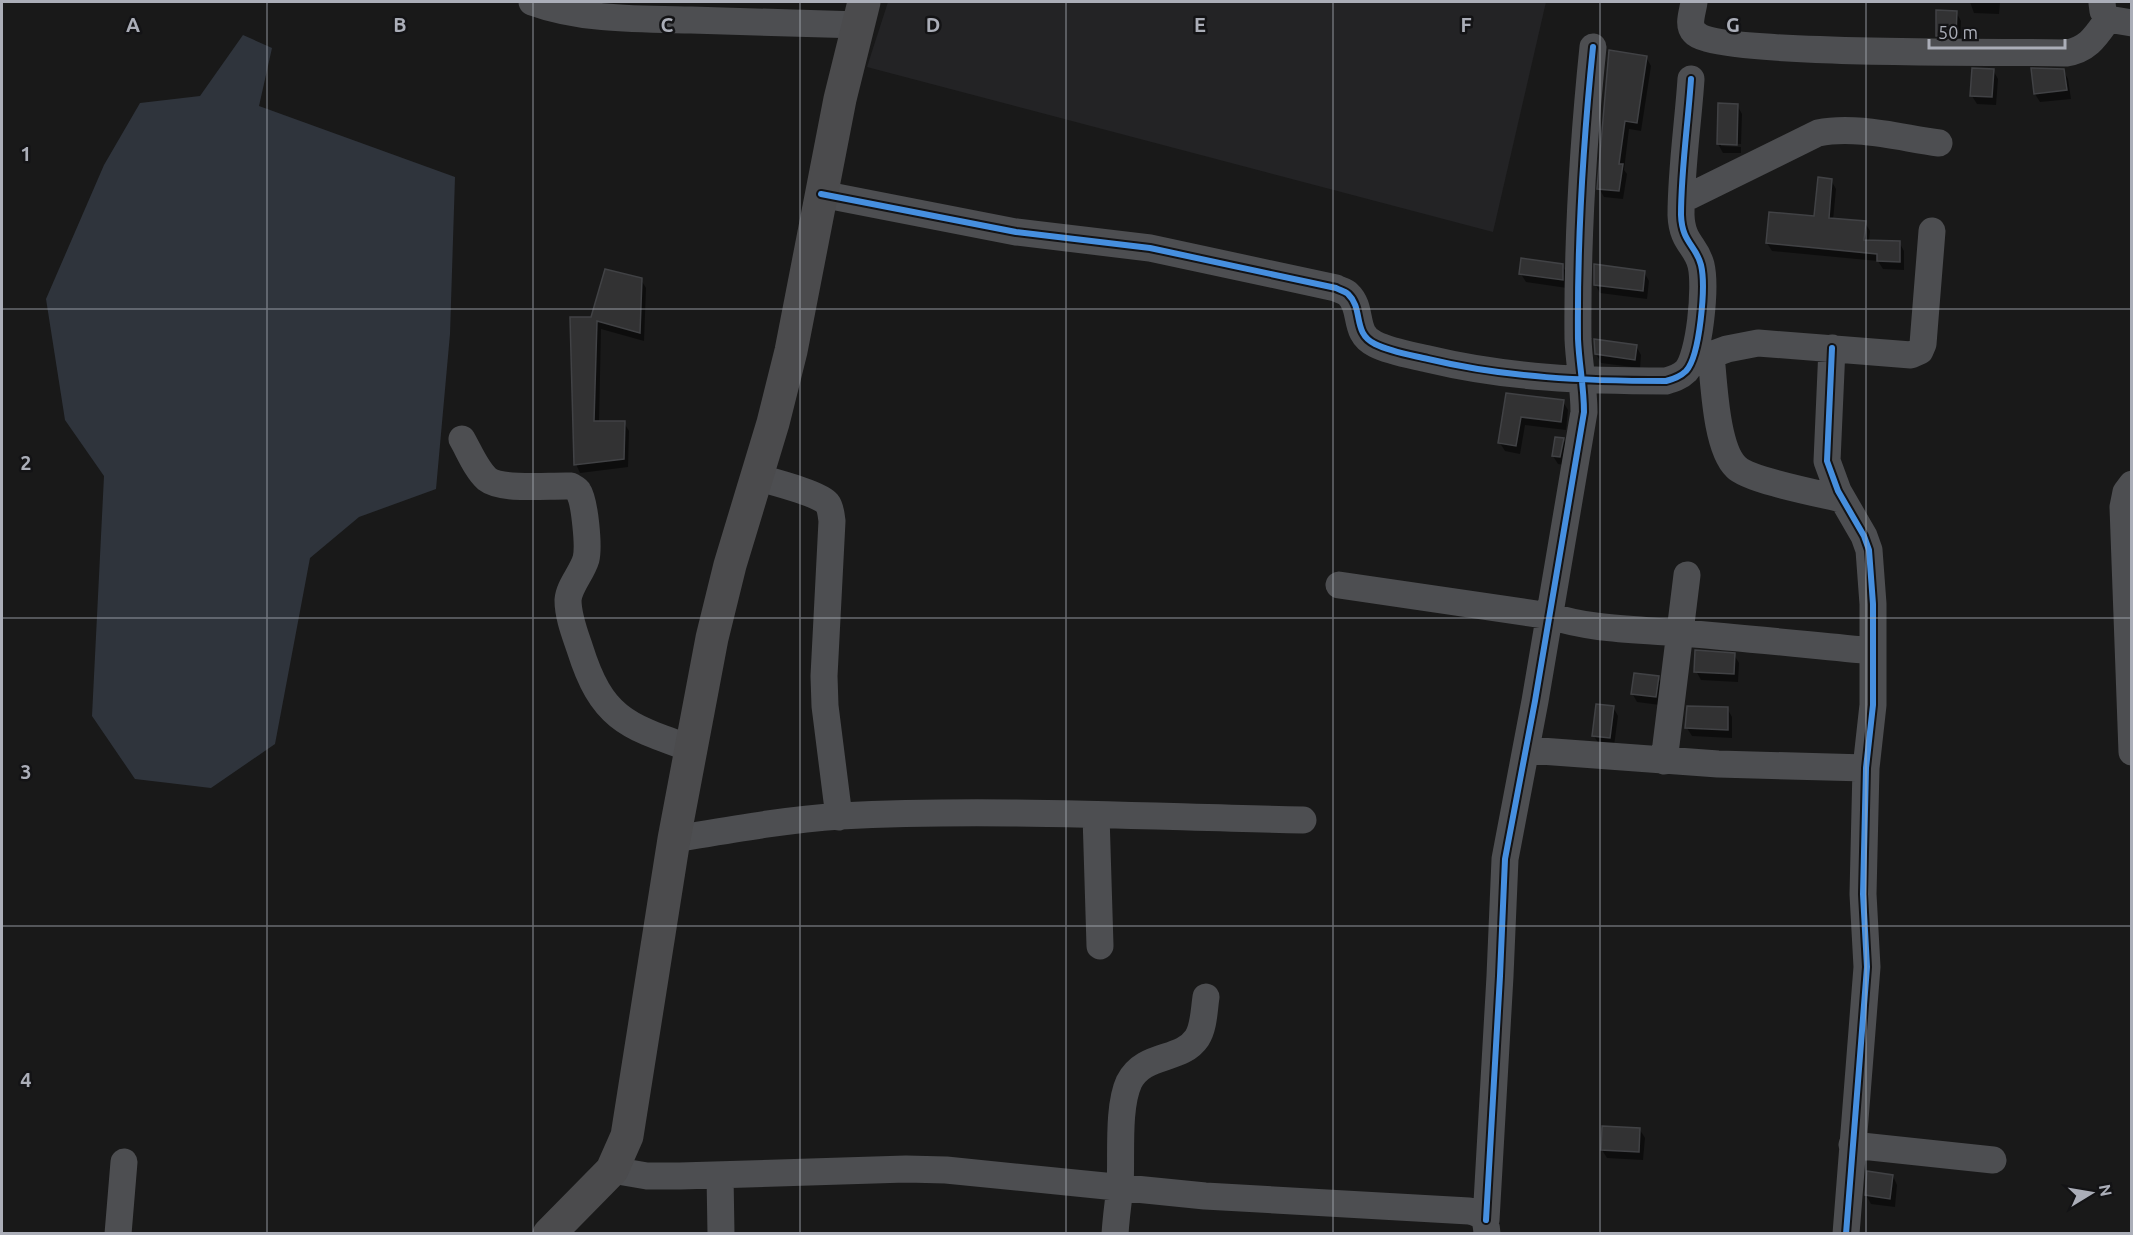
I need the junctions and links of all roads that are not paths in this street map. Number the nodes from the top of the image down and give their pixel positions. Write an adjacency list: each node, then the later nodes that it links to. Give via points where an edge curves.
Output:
1 (532, 2): 3 (street, via 570,12 617,17)
2 (1694, 2): 4 (street, via 1690,27 1707,40 1881,52 2066,53 2077,51 2094,39)
3 (861, 13): 8 (main road)
4 (2114, 15)
5 (1593, 47): 13 (street, via 1580,194 1578,342)
6 (1691, 79): 9 (street)
7 (1939, 143): 9 (street, via 1848,130 1818,133)
8 (821, 194): 13 (street, via 1006,230 1150,248 1326,286 1348,294 1360,329 1366,339 1377,345 1476,370); 15 (main road, via 791,351)
9 (1682, 200): 12 (street, via 1682,229 1703,274 1697,348)
10 (1932, 231): 11 (street, via 1920,351 1911,355)
11 (1832, 348): 12 (street, via 1758,343); 17 (street, via 1827,461)
12 (1702, 358): 13 (street, via 1677,378 1666,381); 17 (street, via 1727,456 1737,469)
13 (1583, 381): 20 (street, via 1584,412)
14 (462, 439): 23 (street, via 488,480 508,485 571,486 579,491 587,546 568,607 587,674 602,700 626,722)
15 (756, 477): 23 (main road, via 721,599); 29 (street, via 816,496 831,509 824,676)
16 (2132, 484): 25 (street, via 2123,507)
17 (1842, 499): 22 (street, via 1869,550)
18 (1687, 575): 21 (street)
19 (1339, 585): 20 (street)
20 (1550, 616): 21 (street, via 1601,628); 24 (street)
21 (1681, 633): 22 (street); 26 (street)
22 (1873, 651): 27 (street, via 1873,715)
23 (692, 749): 31 (main road)
24 (1527, 750): 26 (street); 40 (street, via 1504,870)
25 (2132, 752)
26 (1664, 761): 27 (street)
27 (1866, 768): 34 (street, via 1863,894 1867,967)
28 (1096, 815): 29 (street, via 951,813); 30 (street); 32 (street)
29 (839, 817): 31 (street)
30 (1303, 820)
31 (674, 838): 37 (main road, via 627,1136)
32 (1100, 946)
33 (1206, 997): 39 (street, via 1197,1037 1190,1045 1145,1063 1130,1082 1122,1123)
34 (1852, 1145): 35 (street); 45 (street)
35 (1993, 1160)
36 (124, 1162): 41 (street)
37 (612, 1170): 38 (street, via 647,1176); 42 (main road)
38 (720, 1175): 39 (street, via 906,1169); 43 (street)
39 (1120, 1188): 40 (street, via 1469,1211 1479,1213); 44 (street)
40 (1486, 1227)
41 (118, 1233)
42 (549, 1233)
43 (721, 1233)
44 (1114, 1233)
45 (1846, 1233)

